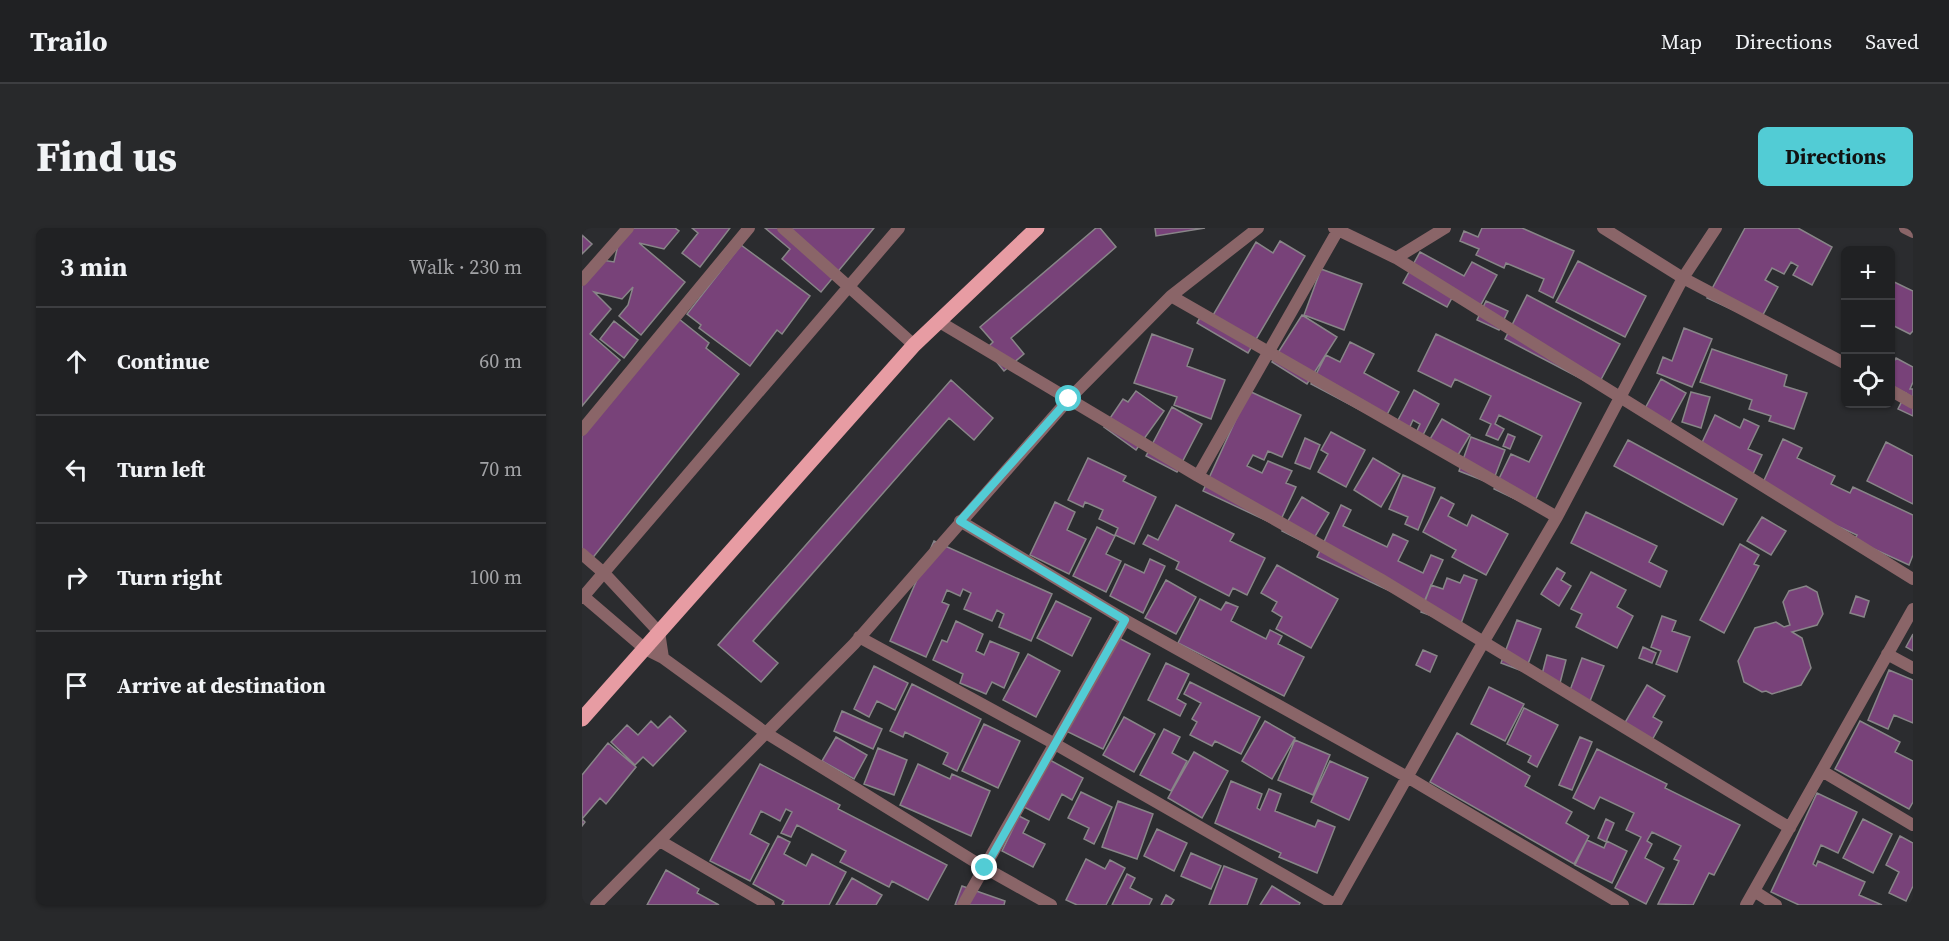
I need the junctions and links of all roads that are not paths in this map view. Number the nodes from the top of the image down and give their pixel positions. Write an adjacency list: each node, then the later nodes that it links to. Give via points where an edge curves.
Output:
1 (628, 228): 15 (street)
2 (749, 228): 26 (street)
3 (783, 228): 16 (street)
4 (899, 228): 16 (street)
5 (1037, 228): 18 (main road)
6 (1258, 228): 17 (street)
7 (1445, 228): 13 (street)
8 (1603, 228): 14 (street)
9 (1716, 228): 14 (street)
10 (1905, 228): 12 (street)
11 (1336, 229): 13 (street); 20 (street)
12 (1913, 232)
13 (1396, 258): 23 (street)
14 (1683, 278): 21 (street); 23 (street)
15 (582, 280)
16 (849, 287): 19 (street); 31 (street)
17 (1171, 296): 20 (street); 24 (street)
18 (938, 321): 19 (main road); 24 (street)
19 (914, 345): 36 (main road)
20 (1269, 352): 27 (street); 28 (street)
21 (1841, 362)
22 (1895, 393): 25 (street)
23 (1621, 396): 28 (street); 32 (street)
24 (1069, 399): 27 (street); 29 (street)
25 (1913, 403)
26 (582, 430)
27 (1198, 476): 38 (street)
28 (1557, 518): 38 (street)
29 (960, 521): 35 (street); 37 (street)
30 (582, 554): 31 (street)
31 (604, 574): 33 (street); 36 (street)
32 (1913, 579)
33 (582, 597): 39 (street)
34 (1913, 609): 40 (street)
35 (1125, 620): 45 (street); 47 (street)
36 (658, 632): 39 (main road); 41 (street)
37 (859, 637): 44 (street); 45 (street)
38 (1484, 640): 47 (street); 49 (street)
39 (645, 649): 41 (street); 43 (main road)
40 (1887, 654): 42 (street); 46 (street)
41 (663, 658): 44 (street)
42 (1913, 668)
43 (582, 719)
44 (766, 732): 50 (street); 51 (street)
45 (1055, 744): 51 (street); 57 (street)
46 (1822, 771): 48 (street); 49 (street)
47 (1409, 778): 57 (street); 58 (street)
48 (1913, 825)
49 (1790, 828): 52 (street)
50 (660, 841): 53 (street); 54 (street)
51 (985, 868): 55 (street); 56 (street)
52 (1754, 891): 59 (street); 60 (street)
53 (596, 905)
54 (769, 905)
55 (963, 905)
56 (1051, 905)
57 (1336, 905)
58 (1623, 905)
59 (1746, 905)
60 (1776, 905)

